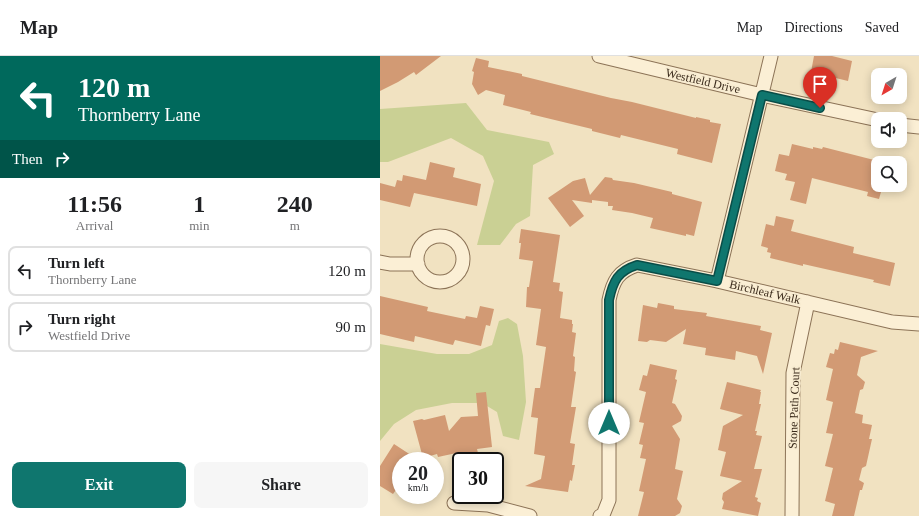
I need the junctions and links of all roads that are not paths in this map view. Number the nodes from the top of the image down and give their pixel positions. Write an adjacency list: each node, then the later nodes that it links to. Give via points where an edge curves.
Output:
1 (599, 56): 3 (street, Westfield Drive)
2 (771, 56): 3 (street)
3 (762, 95): 4 (street, Westfield Drive); 9 (street)
4 (871, 118)
5 (907, 126): 6 (street)
6 (919, 127)
7 (380, 262): 8 (street)
8 (418, 264)
9 (717, 281): 10 (street, Birchleaf Walk); 14 (street, Birchleaf Walk, via 637,265 619,274 612,286 609,300 609,500)
10 (808, 302): 11 (street, Birchleaf Walk, via 892,322); 15 (street, Stone Path Court, via 793,373)
11 (919, 324)
12 (471, 504): 13 (street, via 488,505)
13 (530, 516)
14 (600, 516)
15 (792, 516)

